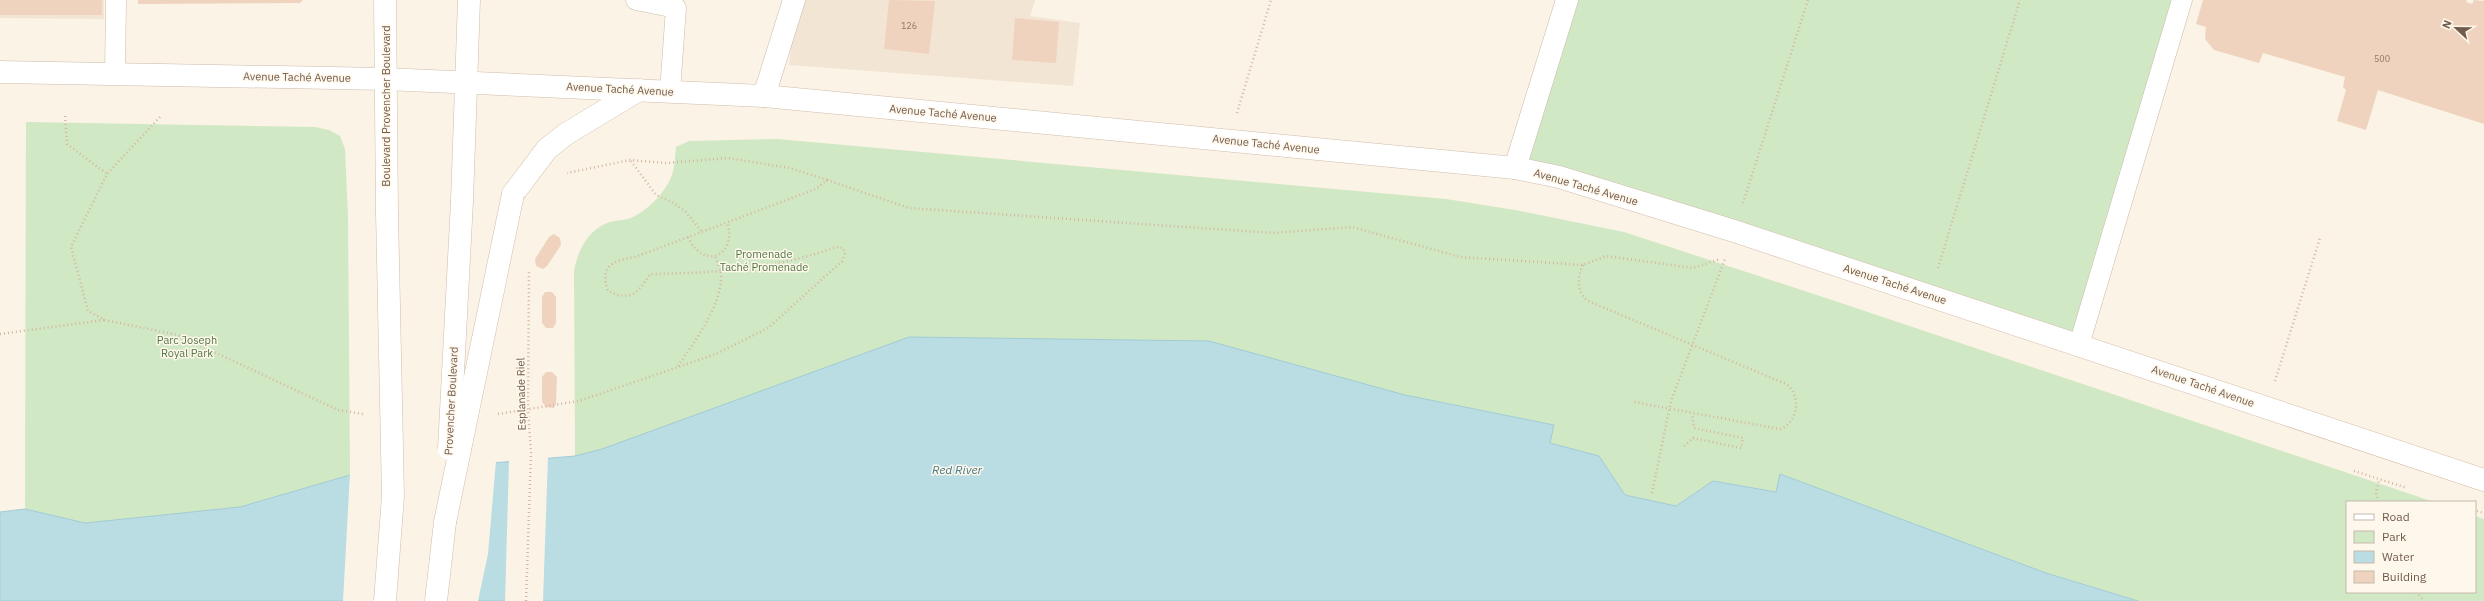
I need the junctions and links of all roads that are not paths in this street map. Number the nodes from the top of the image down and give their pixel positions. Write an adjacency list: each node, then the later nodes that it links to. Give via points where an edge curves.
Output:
1 (116, 0): 9 (lane)
2 (385, 0): 10 (street, Boulevard Provencher Boulevard)
3 (469, 0): 11 (street)
4 (636, 0): 13 (lane, via 676,8)
5 (794, 0): 14 (street)
6 (1567, 0): 15 (street)
7 (2182, 0): 16 (lane)
8 (0, 72): 9 (street, Avenue Taché Avenue)
9 (115, 74): 10 (street, Avenue Taché Avenue)
10 (385, 79): 11 (street, Avenue Taché Avenue); 19 (street, Boulevard Provencher Boulevard, bridge, via 393,496)
11 (465, 82): 12 (street, Avenue Taché Avenue); 18 (street, Provencher Boulevard, bridge, via 462,201)
12 (639, 90): 13 (street, Avenue Taché Avenue); 18 (street, bridge, via 566,134 547,149 513,194)
13 (670, 91): 14 (street, Avenue Taché Avenue)
14 (764, 96): 15 (street, Avenue Taché Avenue)
15 (1515, 168): 16 (street, Avenue Taché Avenue, via 1559,177 1734,231)
16 (2079, 344): 17 (street, Avenue Taché Avenue)
17 (2484, 480)
18 (445, 522): 20 (street, Provencher Boulevard)
19 (385, 601)
20 (436, 601)

